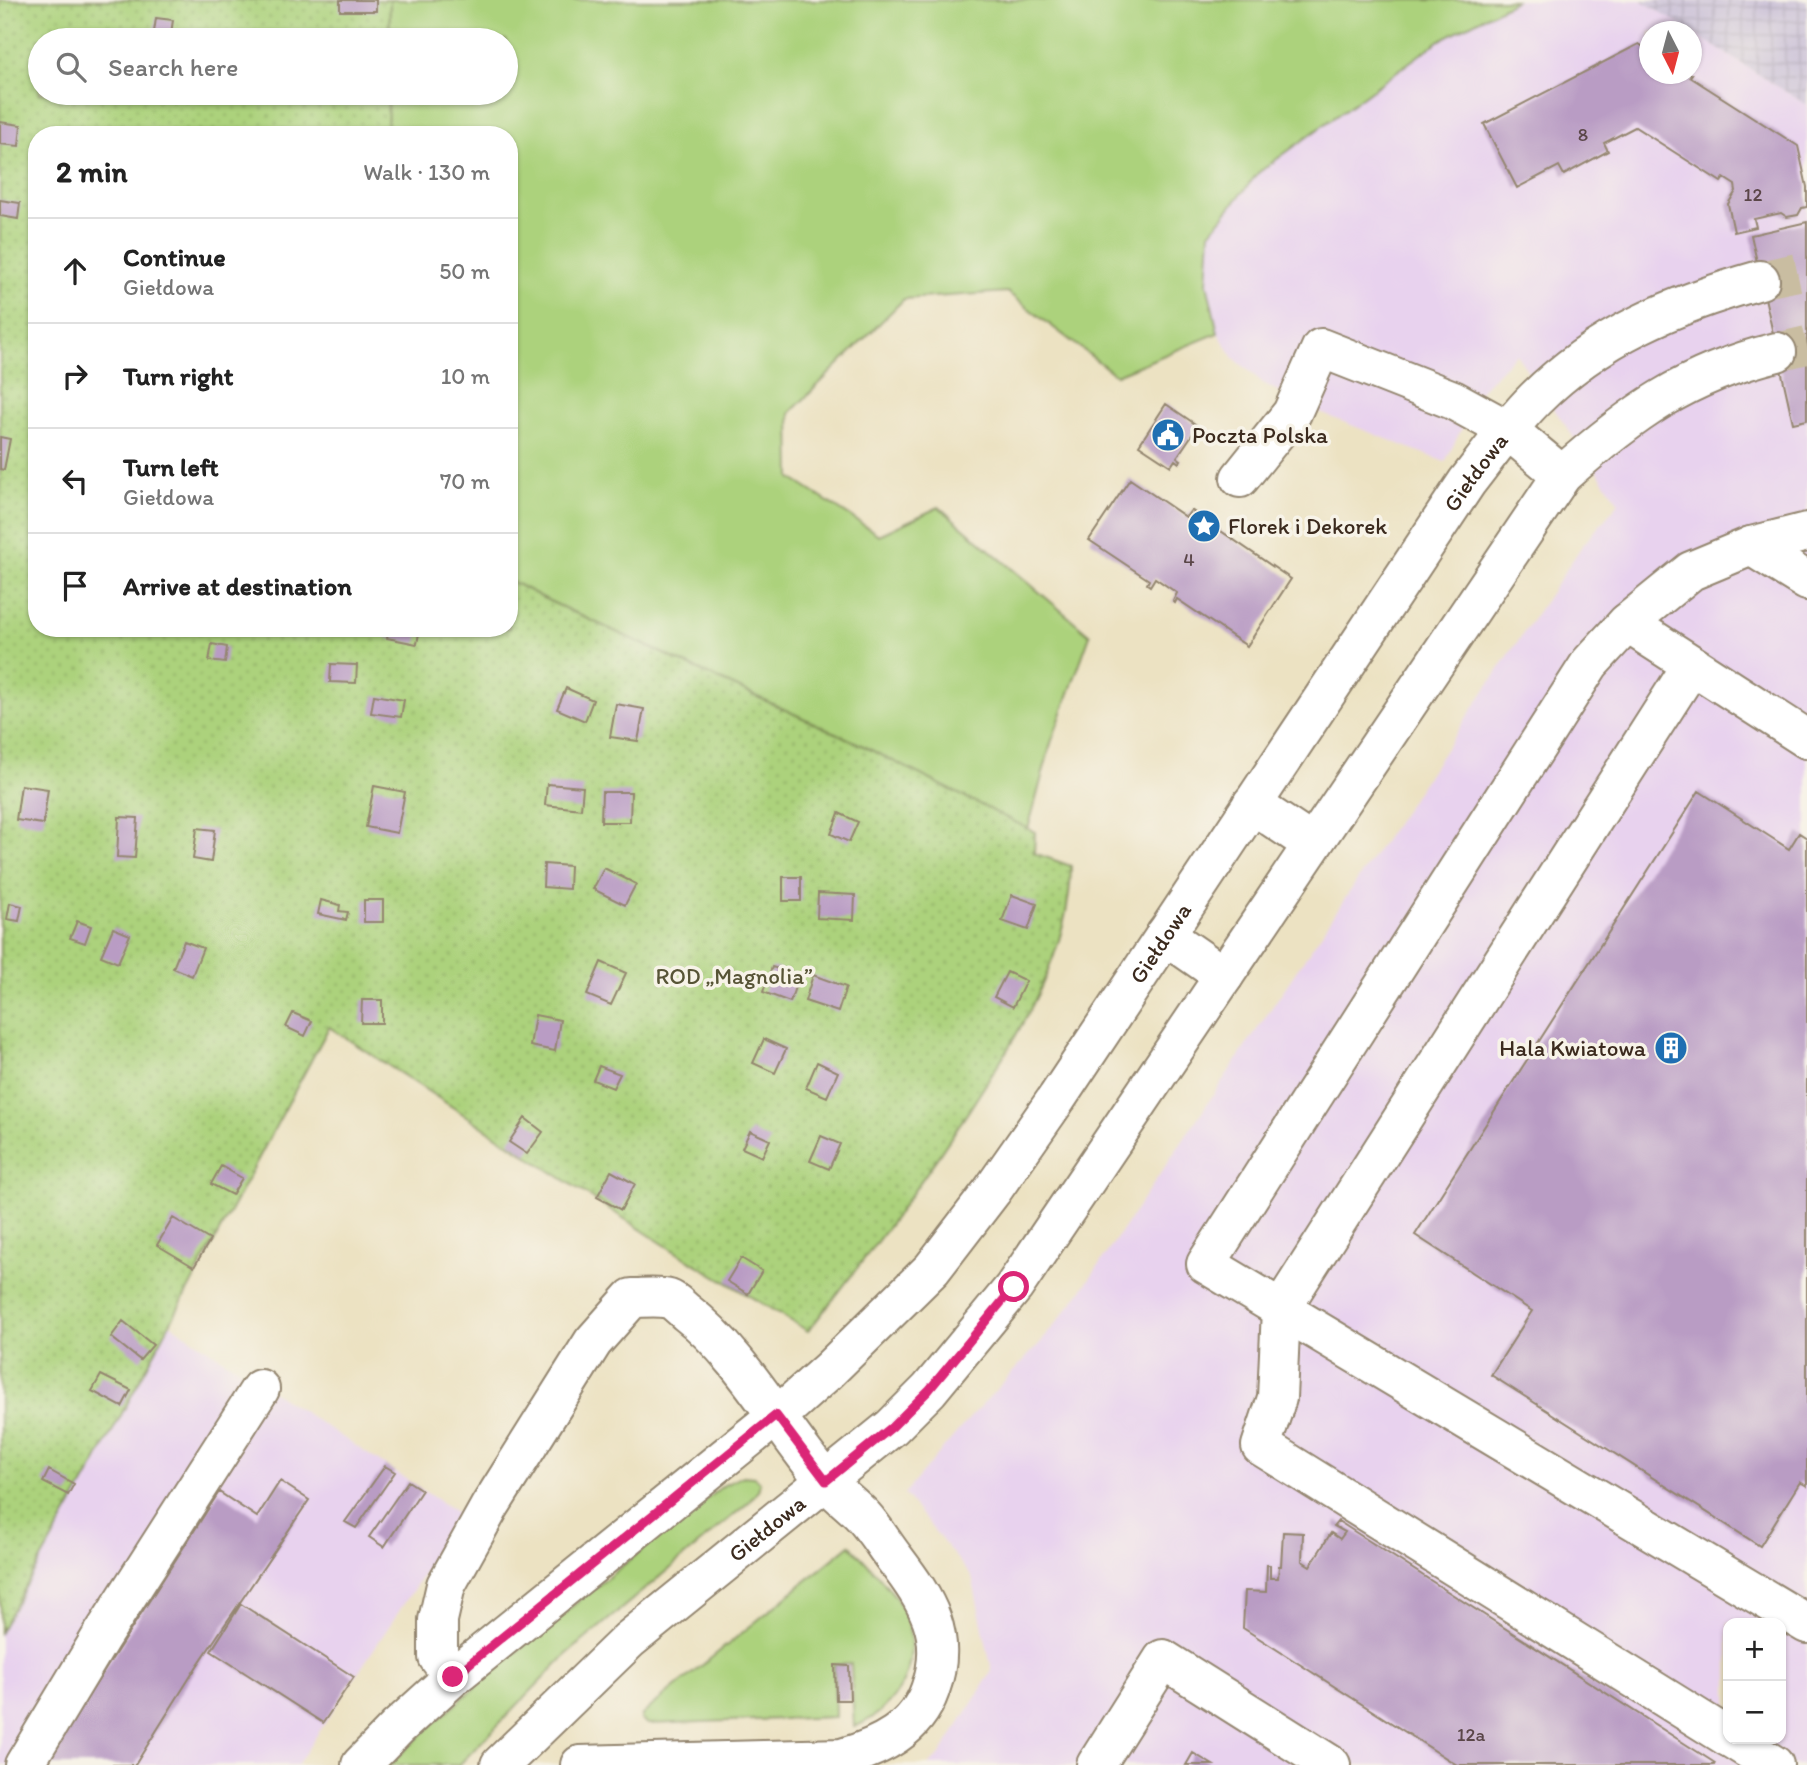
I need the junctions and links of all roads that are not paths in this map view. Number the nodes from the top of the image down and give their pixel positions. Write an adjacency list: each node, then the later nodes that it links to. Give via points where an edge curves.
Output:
1 (1760, 280): 3 (street, via 1678,306 1612,339 1535,399)
2 (1777, 352): 4 (street, via 1713,371 1664,396 1609,433)
3 (1508, 430): 4 (street, Giełdowa); 5 (street, via 1453,400 1321,348 1292,413); 12 (street, Giełdowa, via 1467,482)
4 (1562, 475): 13 (street, Giełdowa)
5 (1240, 478)
6 (1807, 532): 7 (street)
7 (1751, 545): 8 (street); 9 (street, via 1691,571)
8 (1807, 581)
9 (1627, 623): 10 (street); 16 (street, via 1590,663 1206,1264)
10 (1692, 665): 11 (street); 16 (street)
11 (1807, 739)
12 (1252, 804): 13 (street); 14 (street, Giełdowa)
13 (1311, 844): 15 (street, Giełdowa)
14 (1165, 935): 15 (street); 18 (street, Giełdowa, via 999,1181 932,1269)
15 (1224, 975): 19 (street, Giełdowa, via 1014,1287 929,1390)
16 (1281, 1309): 20 (street); 22 (street, via 1277,1398 1261,1446)
17 (260, 1389): 24 (street)
18 (776, 1415): 19 (street); 21 (street, Giełdowa); 21 (street, via 710,1329 670,1299 632,1298 593,1342 446,1585 438,1620 438,1657)
19 (826, 1481): 26 (street, Giełdowa, via 629,1640); 27 (street, via 864,1517 920,1592 933,1619 937,1658 932,1686 919,1712 886,1742 842,1758)
20 (1807, 1624)
21 (453, 1677): 25 (street, Giełdowa)
22 (1723, 1734)
23 (1740, 1744): 30 (street)
24 (24, 1765)
25 (361, 1765)
26 (500, 1765)
27 (580, 1765)
28 (1097, 1765): 29 (street, via 1163,1659)
29 (1331, 1765)
30 (1774, 1765)

